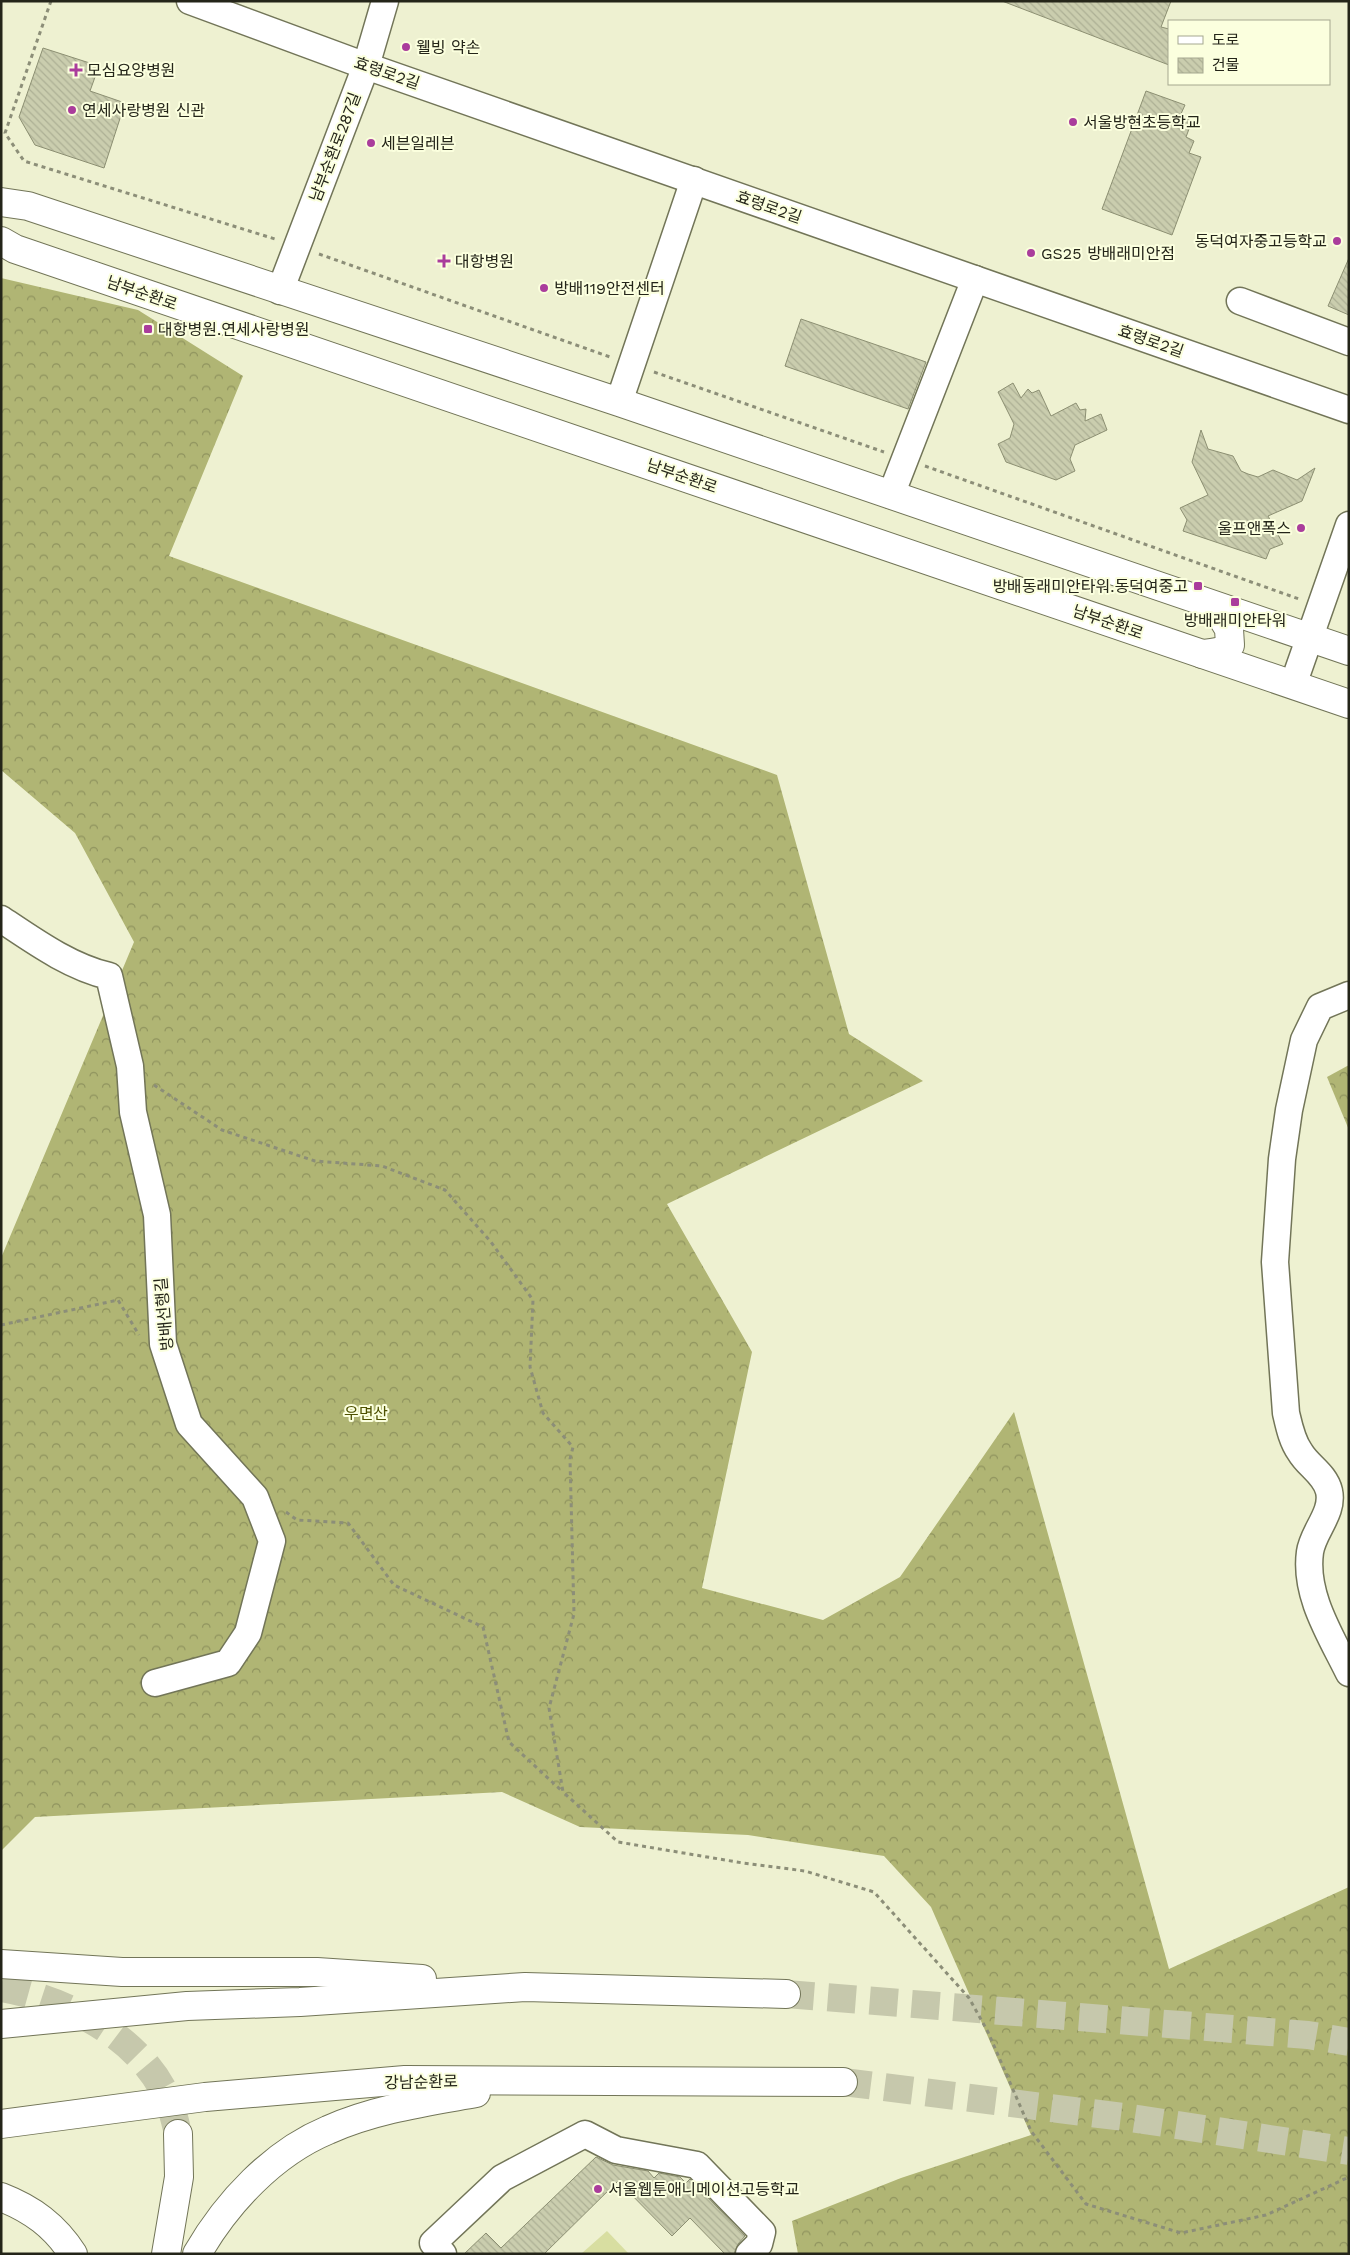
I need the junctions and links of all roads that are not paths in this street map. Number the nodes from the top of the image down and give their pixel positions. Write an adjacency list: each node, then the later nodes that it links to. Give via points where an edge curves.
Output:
1 (190, 1): 3 (street, 효령로2길)
2 (385, 1): 3 (street, 남부순환로287길)
3 (366, 66): 4 (street, 효령로2길); 10 (street, 남부순환로287길)
4 (694, 180): 9 (street, 효령로2길); 13 (street)
5 (1, 189): 7 (main road)
6 (1, 202): 7 (main road)
7 (28, 206): 10 (main road)
8 (6, 246): 20 (main road, 남부순환로)
9 (975, 279): 14 (street, 효령로2길); 15 (street)
10 (280, 291): 13 (main road)
11 (1240, 300): 12 (street)
12 (1349, 342)
13 (619, 402): 15 (main road)
14 (1349, 410)
15 (892, 495): 17 (main road)
16 (1349, 525): 18 (street)
17 (1215, 606): 18 (main road); 20 (main road, via 1229,629 1230,645 1221,651)
18 (1310, 638): 19 (main road); 21 (street)
19 (1349, 651)
20 (1202, 654): 21 (main road, 남부순환로)
21 (1293, 685): 22 (main road, 남부순환로)
22 (1349, 704)
23 (1, 919): 26 (street, 방배선행길, via 64,958 92,972 109,976 130,1066 133,1112 157,1215 164,1344 188,1424 255,1497 272,1541 248,1633 228,1663)
24 (1349, 996): 25 (street, via 1320,1006 1304,1040 1282,1159 1275,1262 1290,1431 1300,1452 1325,1481 1329,1492 1330,1506 1310,1552 1312,1590 1315,1603)
25 (1349, 1673)
26 (155, 1683)
27 (1, 1964): 28 (main road, via 122,1972 317,1972)
28 (525, 1986): 29 (main road); 30 (main road, via 300,2002 187,2006)
29 (786, 1994)
30 (1, 2024)
31 (549, 2081): 32 (main road, 강남순환로); 33 (main road, 강남순환로, via 405,2080 205,2097); 39 (main road, via 403,2106 327,2130 288,2153 254,2179 225,2212)
32 (843, 2082)
33 (1, 2124)
34 (178, 2134): 38 (main road, via 179,2177)
35 (1, 2197): 37 (main road, via 26,2207 48,2224)
36 (754, 2249): 40 (street, via 762,2232 697,2166 616,2150 585,2134 502,2178 433,2243)
37 (73, 2254)
38 (166, 2254)
39 (197, 2254)
40 (443, 2254)

